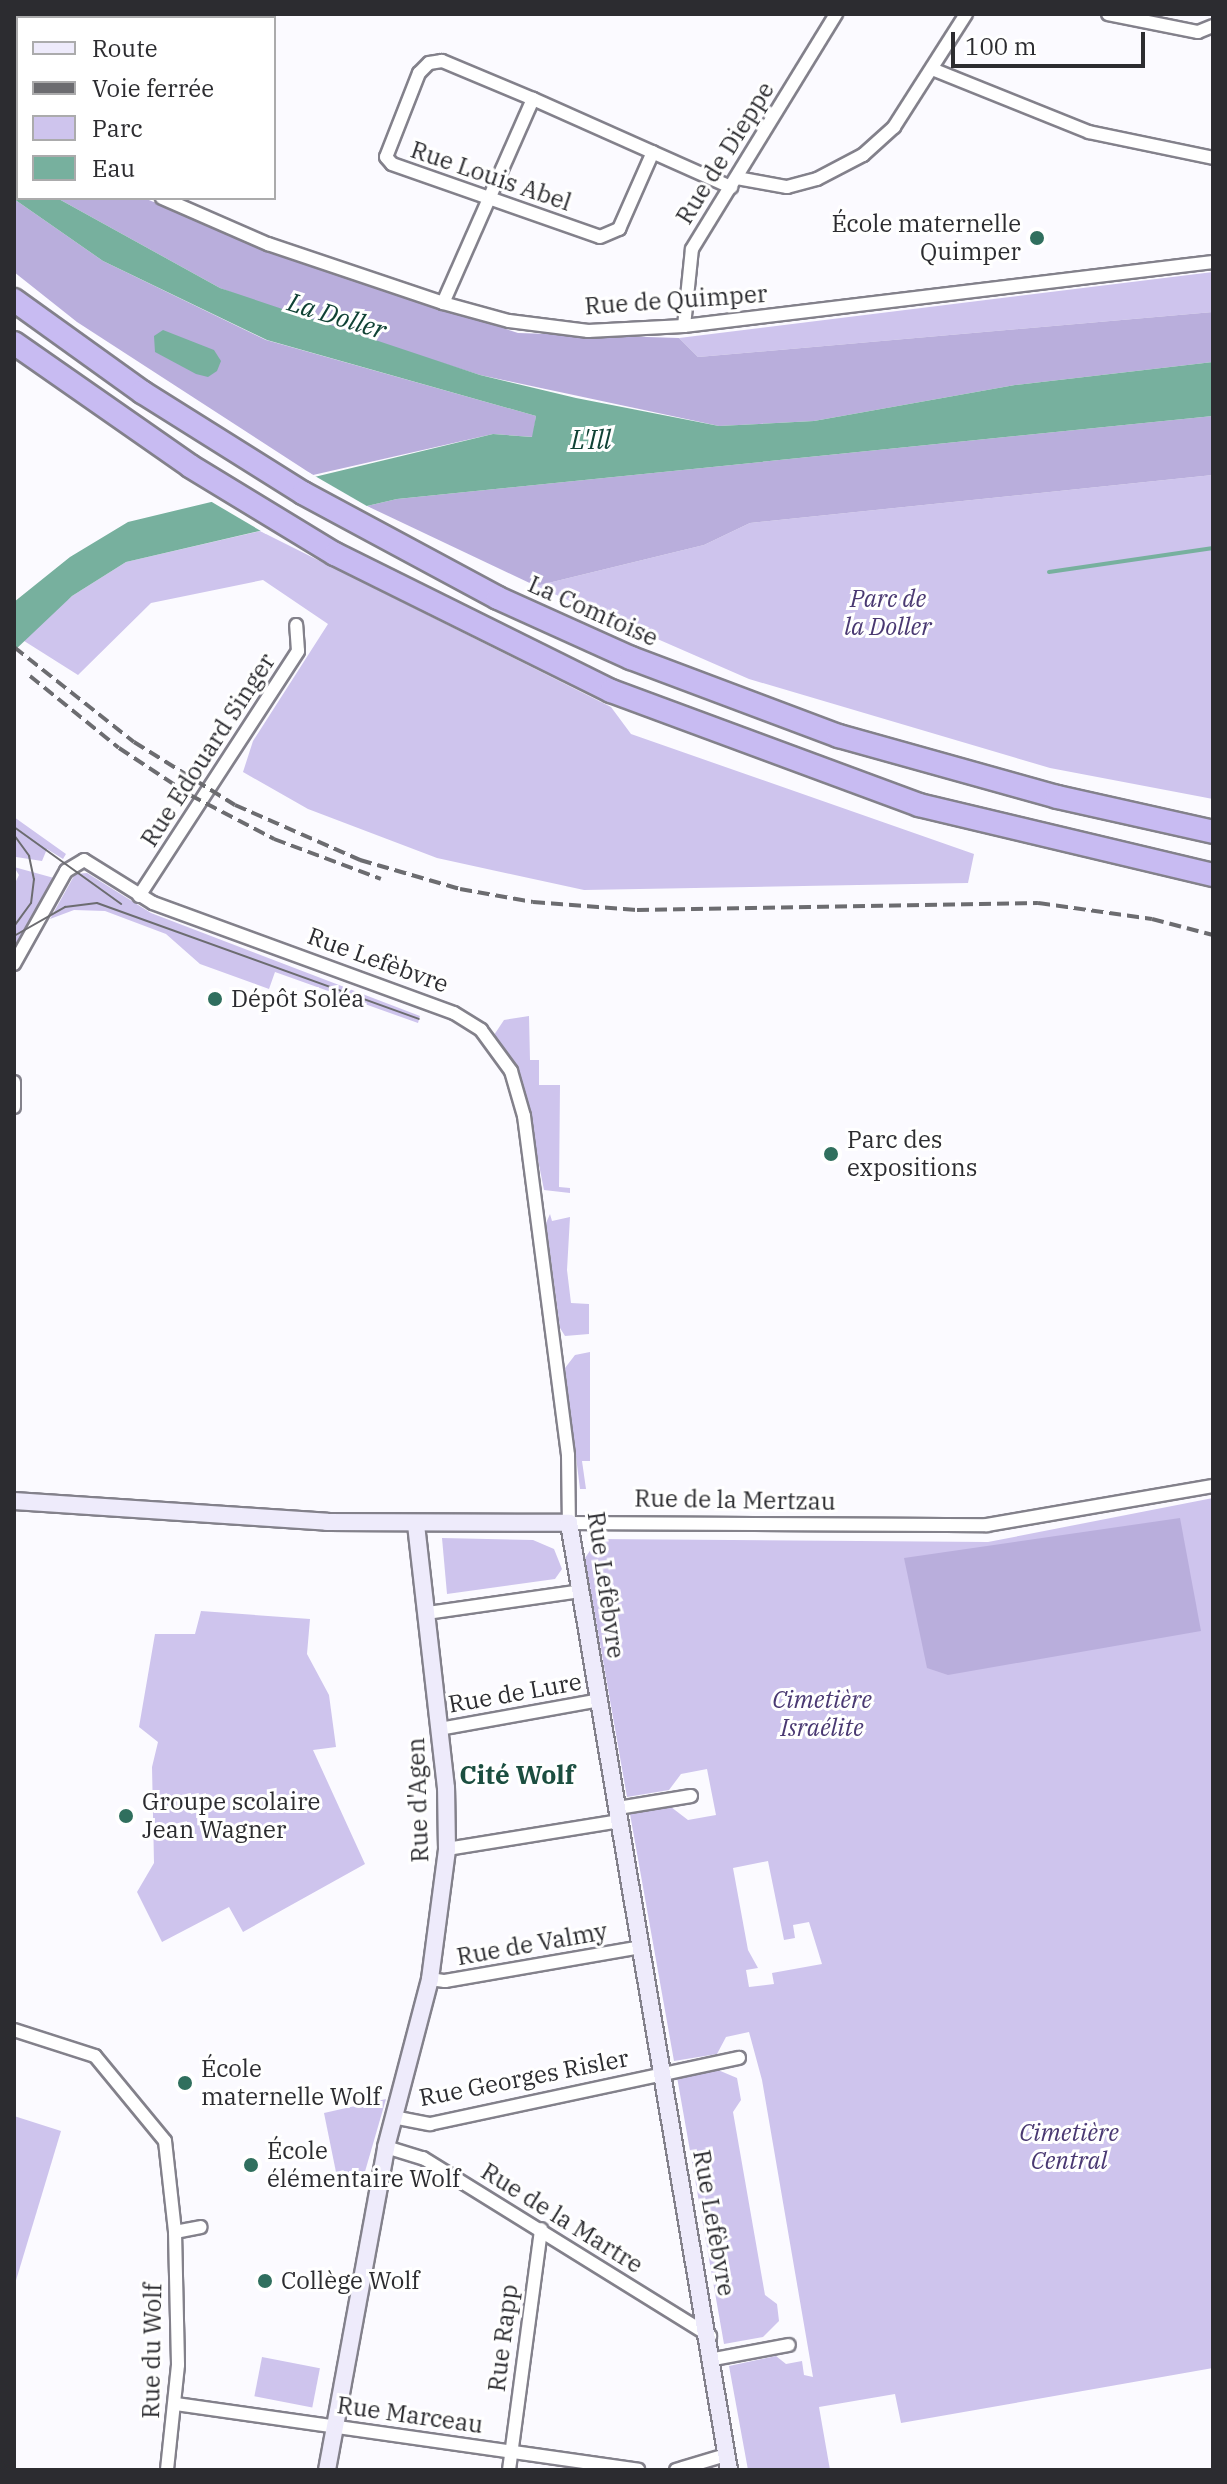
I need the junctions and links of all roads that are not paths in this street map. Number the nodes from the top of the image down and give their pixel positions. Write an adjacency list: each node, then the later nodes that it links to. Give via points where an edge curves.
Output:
1 (836, 14): 9 (street, Rue de Dieppe)
2 (966, 14): 5 (street)
3 (1108, 14): 4 (street, via 1198,32)
4 (1213, 26)
5 (932, 69): 8 (street, via 1089,132); 9 (street, via 894,127 843,167 787,187)
6 (533, 99): 7 (street); 10 (street); 10 (street, Rue Louis Abel, via 442,61 429,63 413,86 386,157 392,164)
7 (653, 152): 9 (street); 10 (street, Rue Louis Abel, via 619,229 610,236)
8 (1213, 158)
9 (734, 182): 15 (street, Rue de Dieppe, via 689,257)
10 (489, 199): 14 (street)
11 (167, 200): 14 (street, Rue de Quimper, via 268,244)
12 (1213, 262): 15 (street, Rue de Quimper)
13 (14, 300): 19 (highway, La Comtoise, via 239,454 498,598 735,699 951,768)
14 (443, 303): 15 (street, Rue de Quimper, via 509,321 588,331)
15 (684, 326)
16 (14, 343): 21 (highway, via 190,466 335,554 611,691 919,805)
17 (296, 625): 22 (street, Rue Edouard Singer, via 298,651)
18 (1213, 824): 19 (highway)
19 (1177, 825): 20 (highway, La Comtoise)
20 (1213, 832)
21 (1213, 875)
22 (139, 896): 23 (street, Rue Lefèbvre, via 87,862 74,862); 28 (street, Rue Lefèbvre, via 454,1013 481,1030 504,1057 524,1116 568,1455)
23 (14, 964)
24 (14, 1082): 25 (street)
25 (14, 1107)
26 (1213, 1486): 28 (street, Rue de la Mertzau, via 987,1525)
27 (14, 1501): 29 (main road, Rue de la Mertzau)
28 (569, 1523): 29 (main road, Rue de la Mertzau); 30 (main road, Rue Lefèbvre)
29 (416, 1524): 31 (main road, Rue d'Agen)
30 (581, 1591): 31 (street); 32 (main road, Rue Lefèbvre)
31 (427, 1613): 33 (main road, Rue d'Agen)
32 (600, 1700): 33 (street, Rue de Lure); 35 (main road, Rue Lefèbvre)
33 (439, 1729): 36 (main road, Rue d'Agen)
34 (691, 1796): 35 (street)
35 (619, 1814): 36 (street); 37 (main road, Rue Lefèbvre)
36 (447, 1849): 38 (main road, Rue d'Agen)
37 (642, 1947): 38 (street, Rue de Valmy, via 445,1981); 41 (main road, Rue Lefèbvre)
38 (430, 1979): 42 (main road, Rue d'Agen)
39 (14, 2030): 46 (street, Rue du Wolf, via 95,2056 155,2126 168,2152)
40 (739, 2058): 41 (street, Rue Georges Risler)
41 (664, 2071): 42 (street, Rue Georges Risler, via 430,2124); 47 (main road, Rue Lefèbvre)
42 (393, 2117): 43 (main road, Rue d'Agen)
43 (386, 2147): 45 (street, Rue de la Martre, via 423,2158); 51 (main road, Rue d'Agen)
44 (201, 2227): 46 (street)
45 (541, 2229): 47 (street, Rue de la Martre); 52 (street, Rue Rapp)
46 (175, 2232): 50 (street, Rue du Wolf)
47 (710, 2336): 49 (main road, Rue Lefèbvre)
48 (789, 2345): 49 (street)
49 (714, 2359): 53 (main road, Rue Lefèbvre)
50 (176, 2404): 51 (street, Rue Marceau); 54 (street, Rue du Wolf)
51 (336, 2427): 52 (street, Rue Marceau); 55 (main road, Rue d'Agen)
52 (512, 2452): 56 (street, Rue Rapp); 57 (street, Rue Marceau)
53 (728, 2463): 58 (street)
54 (167, 2470)
55 (327, 2470)
56 (509, 2470)
57 (638, 2470)
58 (676, 2470)

